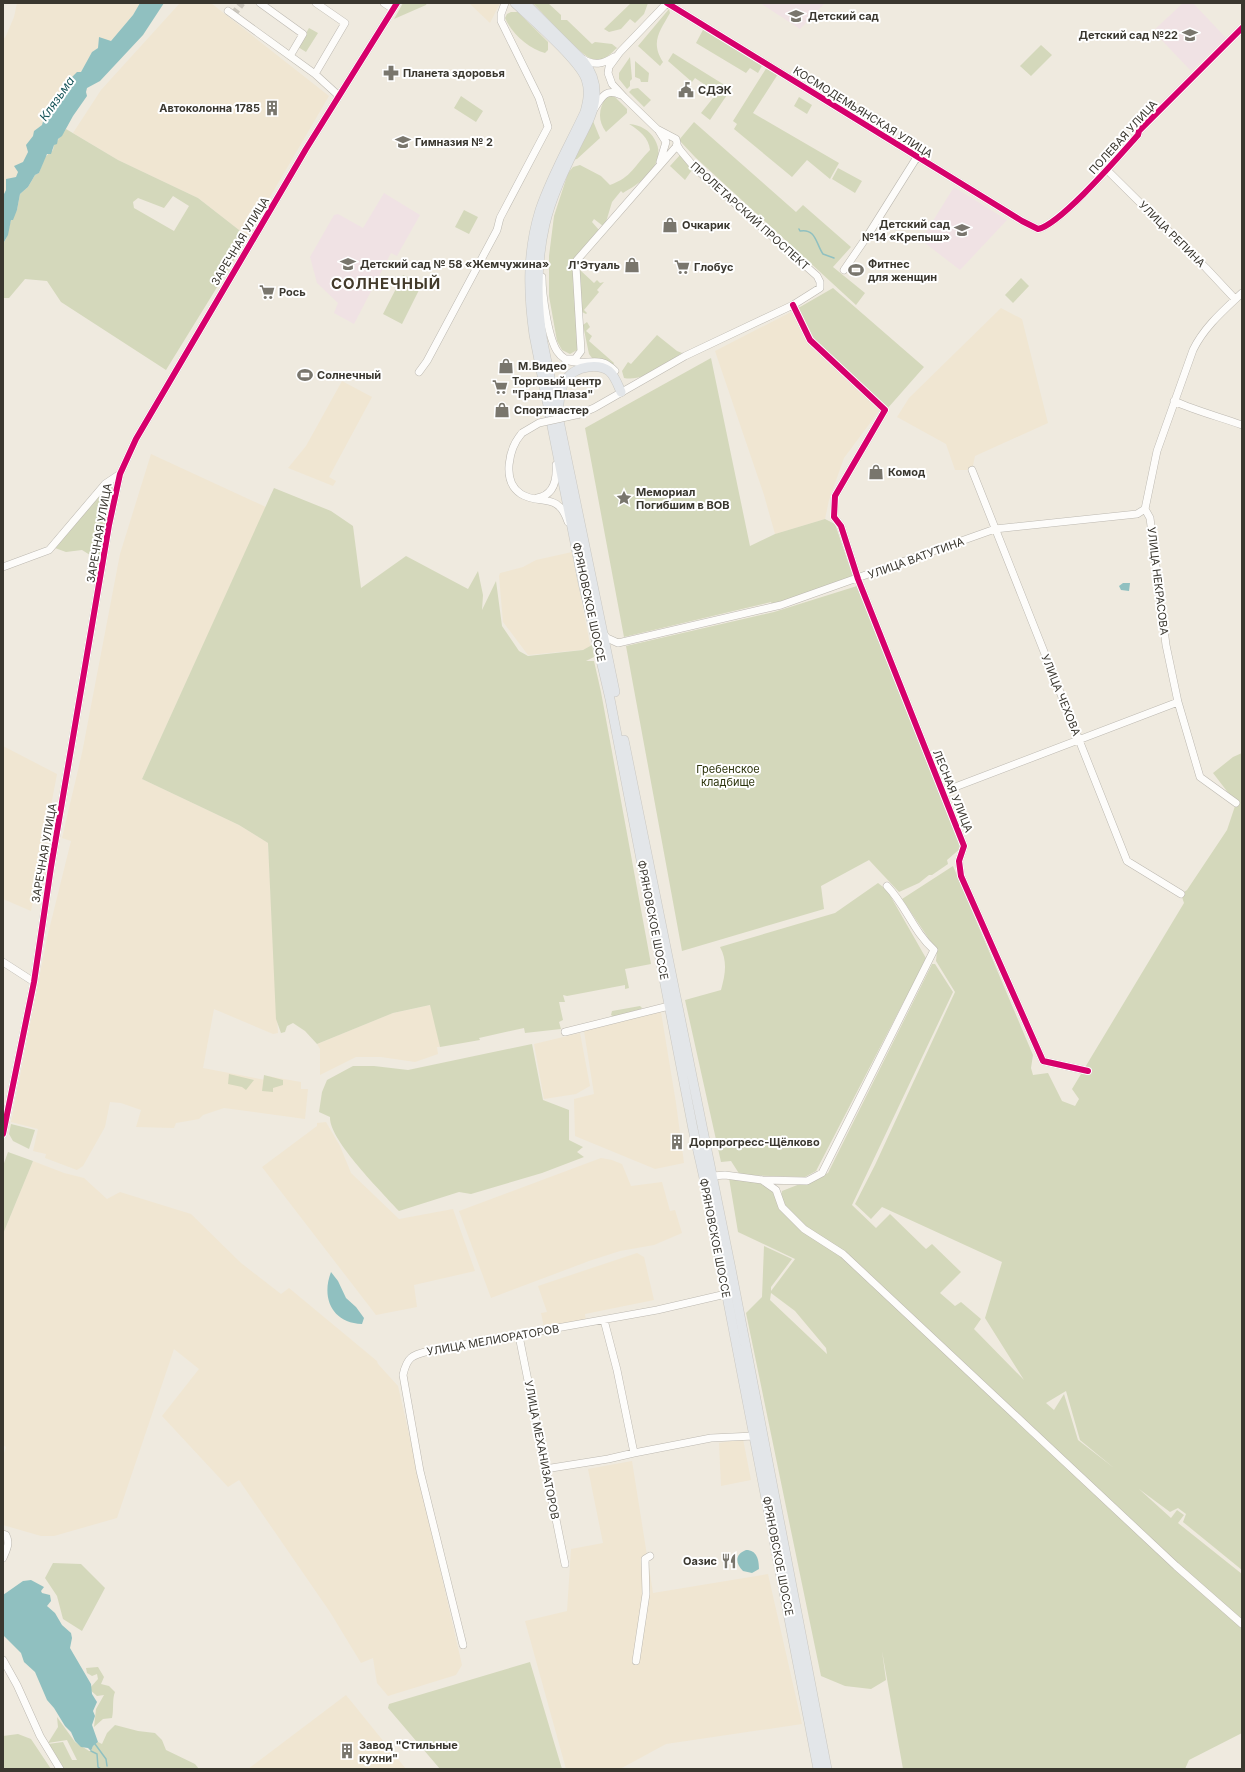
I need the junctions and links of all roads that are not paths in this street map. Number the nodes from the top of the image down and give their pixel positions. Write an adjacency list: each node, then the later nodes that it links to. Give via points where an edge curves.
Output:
1 (260, 3): 12 (street, via 302,34)
2 (316, 3): 14 (street, via 345,22)
3 (384, 3): 7 (street)
4 (505, 3): 9 (street)
5 (667, 3): 11 (street); 21 (street, КОСМОДЕМЬЯНСКАЯ УЛИЦА)
6 (520, 4): 9 (street, via 507,8); 13 (main road); 37 (main road, ФРЯНОВСКОЕ ШОССЕ, via 577,64 586,79 588,89 585,112 540,210 531,254 529,301 534,335)
7 (395, 6): 15 (street, ЗАРЕЧНАЯ УЛИЦА)
8 (228, 11): 12 (street)
9 (501, 21): 33 (street, via 542,105 548,127 500,218 497,230 427,361)
10 (1242, 28): 23 (street, ПОЛЕВАЯ УЛИЦА, via 1139,131)
11 (620, 52): 13 (street, via 599,64 588,62); 16 (street, ПРОЛЕТАРСКИЙ ПРОСПЕКТ, via 609,67 609,78)
12 (290, 56): 14 (street)
13 (579, 56): 17 (main road, ФРЯНОВСКОЕ ШОССЕ, via 590,70 594,82 595,98)
14 (315, 74): 15 (street)
15 (339, 96): 39 (street, ЗАРЕЧНАЯ УЛИЦА, via 175,372 130,450)
16 (624, 97): 17 (street, via 607,93); 18 (street, ПРОЛЕТАРСКИЙ ПРОСПЕКТ)
17 (592, 113): 25 (main road, ФРЯНОВСКОЕ ШОССЕ, via 554,193)
18 (657, 129): 19 (street); 20 (street, ПРОЛЕТАРСКИЙ ПРОСПЕКТ)
19 (666, 143): 20 (street, via 668,148); 22 (street)
20 (676, 146): 22 (street); 29 (street, ПРОЛЕТАРСКИЙ ПРОСПЕКТ, via 695,168 811,271 820,282 820,288)
21 (917, 157): 24 (street, КОСМОДЕМЬЯНСКАЯ УЛИЦА, via 1033,227 1038,229); 26 (street)
22 (656, 169): 30 (street, via 576,264)
23 (1107, 170): 24 (street, ПОЛЕВАЯ УЛИЦА); 28 (street, УЛИЦА РЕПИНА)
24 (1051, 224)
25 (542, 243): 31 (street, via 542,280 547,318 554,346); 37 (main road, ФРЯНОВСКОЕ ШОССЕ, via 538,286 539,314)
26 (844, 270)
27 (1242, 293): 28 (street)
28 (1235, 299): 35 (street, via 1199,337)
29 (793, 305): 34 (street, via 695,351); 45 (street, ЛЕСНАЯ УЛИЦА, via 810,340 885,410 835,496 834,518 841,526)
30 (582, 341): 31 (street, via 578,357); 32 (street, via 584,353)
31 (565, 359): 32 (street, via 577,363)
32 (593, 361): 34 (street, via 604,363 614,370)
33 (418, 372)
34 (621, 392): 37 (main road, via 614,377 605,369 592,367 575,370 562,386); 40 (street, bridge, via 580,414 539,422 522,433 511,453 509,468 516,489 521,494)
35 (1174, 401): 36 (street); 41 (street, via 1157,451)
36 (1242, 425)
37 (556, 426): 40 (street, via 556,480 545,496); 43 (main road, ФРЯНОВСКОЕ ШОССЕ); 46 (main road, ФРЯНОВСКОЕ ШОССЕ)
38 (972, 470): 42 (street, УЛИЦА ЧЕХОВА)
39 (120, 474): 44 (street, ЗАРЕЧНАЯ УЛИЦА, via 105,484 49,550); 56 (street, ЗАРЕЧНАЯ УЛИЦА, via 109,525 51,867)
40 (533, 498): 43 (street, via 548,500 558,506 567,517)
41 (1145, 509): 42 (street, УЛИЦА ВАТУТИНА, via 1137,514); 49 (street, УЛИЦА НЕКРАСОВА, via 1150,518 1166,645)
42 (995, 529): 45 (street, УЛИЦА ВАТУТИНА); 50 (street, УЛИЦА ЧЕХОВА)
43 (575, 543): 57 (main road, ФРЯНОВСКОЕ ШОССЕ, via 610,699)
44 (3, 567)
45 (858, 579): 47 (street, УЛИЦА ВАТУТИНА, via 781,605); 51 (street, ЛЕСНАЯ УЛИЦА)
46 (602, 631): 47 (street, via 607,638); 48 (main road, ФРЯНОВСКОЕ ШОССЕ)
47 (618, 643): 48 (street)
48 (607, 654): 61 (main road, ФРЯНОВСКОЕ ШОССЕ)
49 (1178, 702): 50 (street); 52 (street, УЛИЦА НЕКРАСОВА, via 1200,777)
50 (1079, 740): 51 (street); 54 (street, УЛИЦА ЧЕХОВА, via 1127,861)
51 (942, 792): 59 (street, ЛЕСНАЯ УЛИЦА, via 964,846 959,861 961,876 1043,1061)
52 (1236, 803)
53 (888, 886): 62 (street, via 900,899 915,929 934,950 930,960 822,1173 806,1181)
54 (1181, 894)
55 (3, 962): 56 (street)
56 (34, 982): 60 (street, ЗАРЕЧНАЯ УЛИЦА)
57 (669, 1006): 58 (street); 63 (main road, ФРЯНОВСКОЕ ШОССЕ)
58 (565, 1032)
59 (1088, 1072)
60 (3, 1134)
61 (713, 1176): 62 (street); 79 (main road, ФРЯНОВСКОЕ ШОССЕ)
62 (762, 1180): 73 (street, via 776,1190 782,1207 804,1229 843,1254 1176,1566)
63 (726, 1294): 64 (street, УЛИЦА МЕЛИОРАТОРОВ); 66 (main road, ФРЯНОВСКОЕ ШОССЕ)
64 (604, 1320): 65 (street, УЛИЦА МЕЛИОРАТОРОВ); 67 (street)
65 (519, 1336): 68 (street, УЛИЦА МЕХАНИЗАТОРОВ); 74 (street, УЛИЦА МЕЛИОРАТОРОВ, via 416,1354 405,1364 403,1375 420,1471)
66 (754, 1436): 67 (street, via 711,1438); 78 (main road, ФРЯНОВСКОЕ ШОССЕ)
67 (634, 1453): 68 (street, via 608,1460)
68 (545, 1469): 72 (street, УЛИЦА МЕХАНИЗАТОРОВ)
69 (3, 1534): 71 (street, via 6,1534 8,1540)
70 (650, 1556): 76 (street, via 645,1559 646,1594)
71 (3, 1558)
72 (565, 1564)
73 (1242, 1624)
74 (463, 1645)
75 (3, 1660): 77 (street, via 40,1736)
76 (636, 1661)
77 (60, 1769)
78 (818, 1769)
79 (827, 1769)

